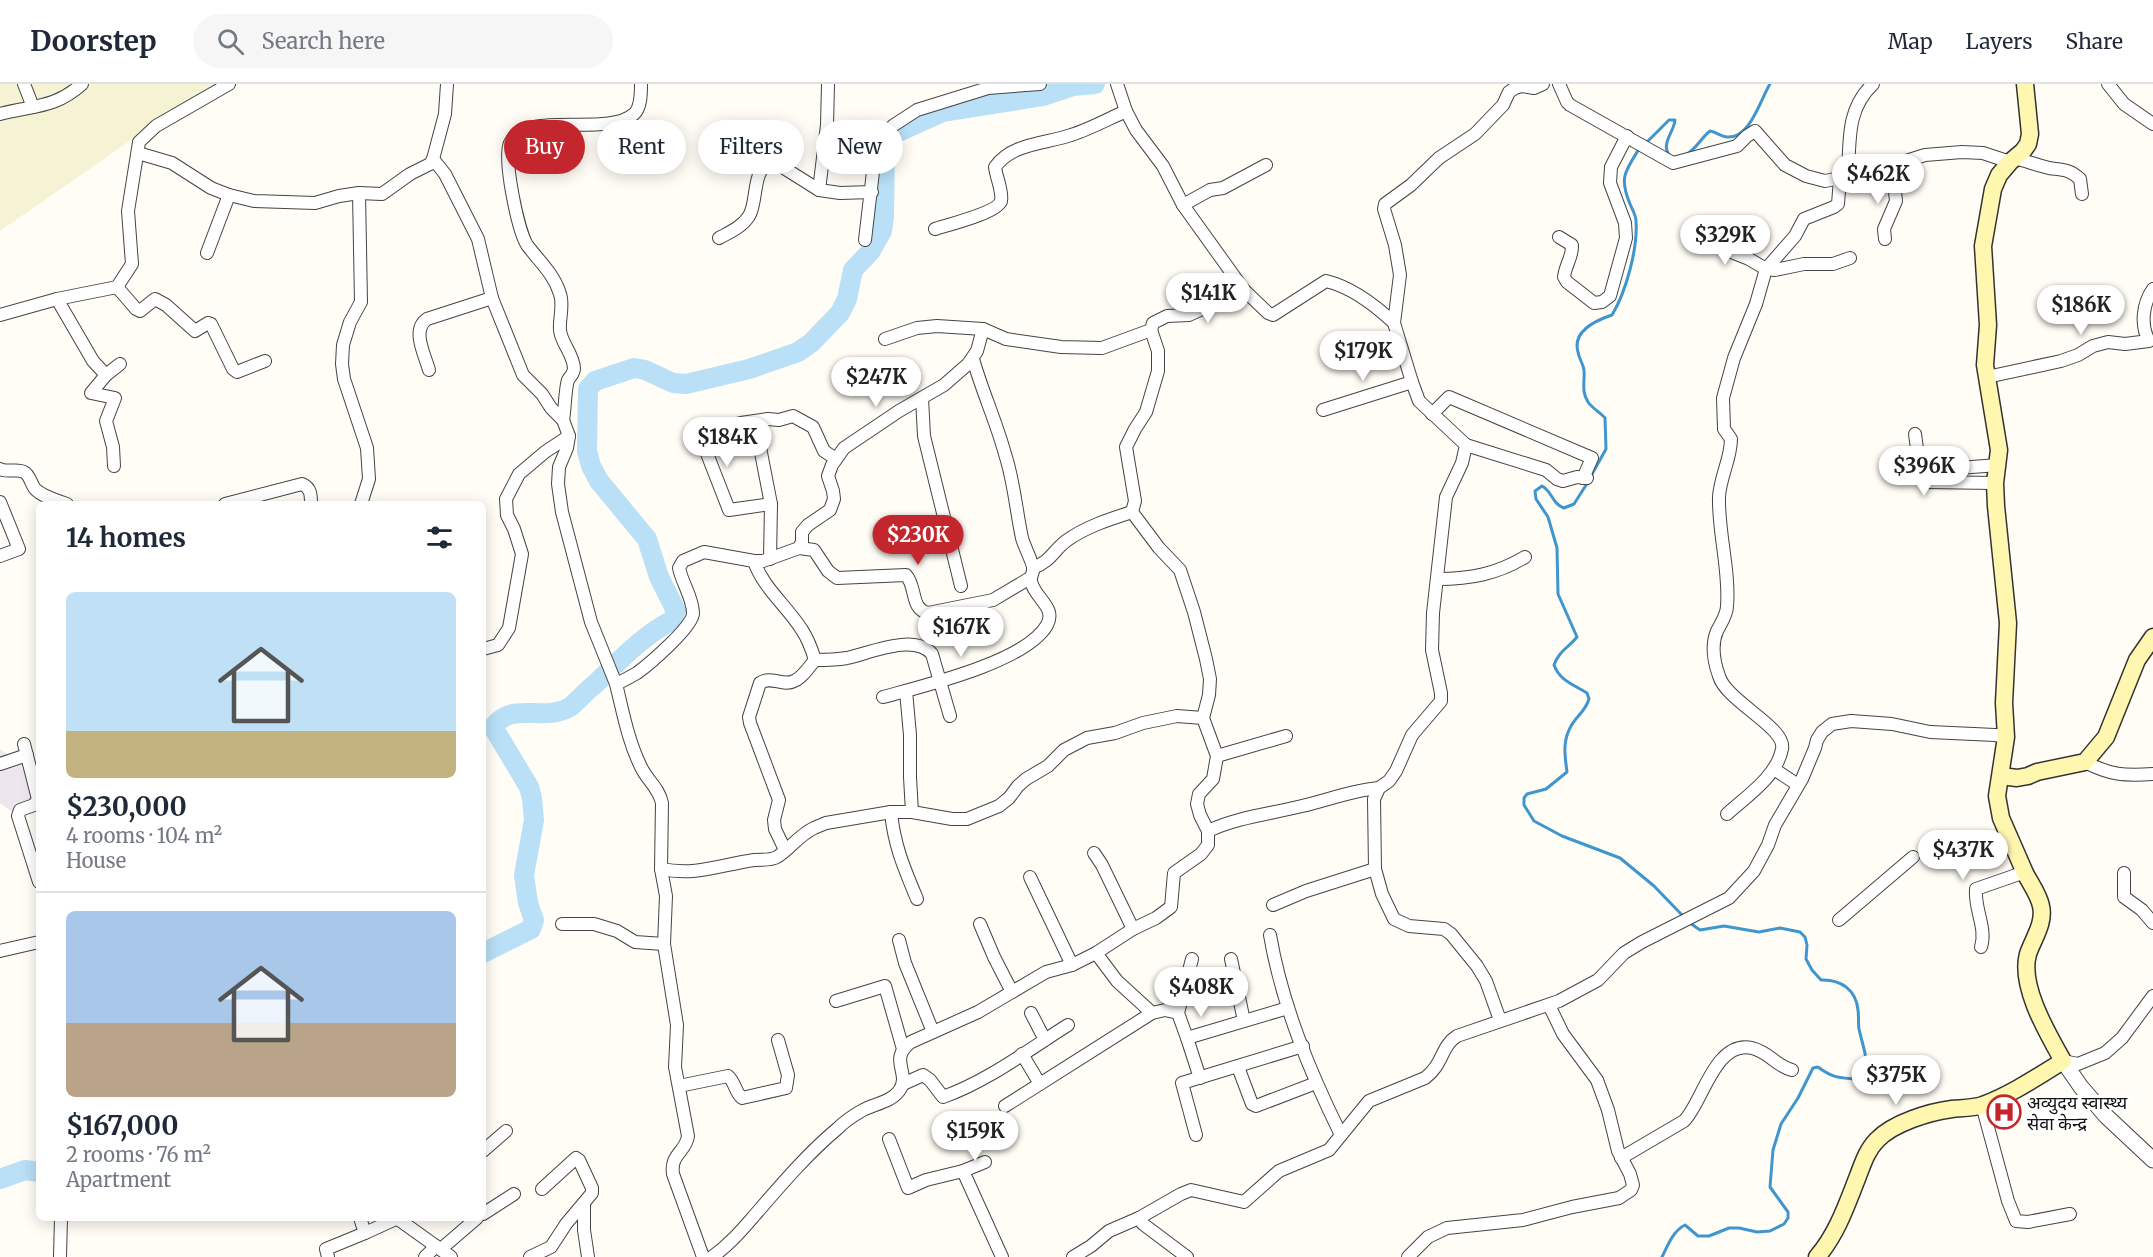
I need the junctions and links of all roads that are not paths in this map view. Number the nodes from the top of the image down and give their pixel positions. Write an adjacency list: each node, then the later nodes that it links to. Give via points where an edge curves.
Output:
1 (24, 84): 14 (street)
2 (82, 84): 14 (street, via 49,105)
3 (229, 84): 19 (street, via 156,126 139,142)
4 (447, 84): 20 (street, via 445,114)
5 (641, 84): 61 (street, via 636,113 628,118 590,125 528,128 509,145 509,181 522,232 561,296 560,331 574,368 568,380)
6 (828, 84): 25 (street)
7 (1040, 84): 26 (street, via 988,88 917,110 881,136 876,146)
8 (1117, 84): 15 (street)
9 (1543, 84): 46 (street, via 1534,88 1521,86 1509,92 1503,105 1475,134 1439,158 1385,204 1400,275)
10 (1559, 84): 18 (street, via 1570,105)
11 (1873, 84): 24 (street, via 1856,106)
12 (2025, 84): 21 (main road, via 2030,134 2024,151)
13 (2108, 84): 17 (street, via 2124,104)
14 (33, 107): 16 (street)
15 (1125, 107): 30 (street); 31 (street, via 1071,135 1003,157 995,167 1001,200 997,207)
16 (0, 114)
17 (2151, 122)
18 (1630, 138): 24 (street, via 1668,161 1678,162 1737,146 1755,131 1778,158 1806,176 1825,181); 32 (street, via 1611,167 1611,183 1626,238 1610,296 1594,303 1567,282 1564,271 1572,245)
19 (138, 153): 29 (street, via 172,163); 40 (street, via 128,211 132,264)
20 (433, 159): 27 (street, via 382,194); 43 (street, via 474,230)
21 (2012, 160): 23 (street, via 1962,152 1925,155); 28 (street, via 2069,171 2080,179); 56 (main road, via 1993,189 1983,246)
22 (1266, 165): 30 (street)
23 (1892, 165): 24 (street); 35 (street, via 1896,201 1884,229)
24 (1844, 177): 39 (street, via 1838,204 1804,219 1795,236)
25 (819, 189): 26 (street); 33 (street, via 770,163 758,176 750,215 742,225)
26 (872, 192): 36 (street)
27 (359, 194): 29 (street, via 315,203 254,201); 75 (street, via 361,302 350,322 342,364 367,448 369,479)
28 (2082, 194)
29 (229, 195): 37 (street)
30 (1183, 205): 42 (street)
31 (935, 229)
32 (1559, 237)
33 (719, 238)
34 (1696, 238): 39 (street)
35 (1885, 239)
36 (865, 240)
37 (207, 253)
38 (1850, 258): 39 (street, via 1833,264)
39 (1766, 269): 101 (street, via 1723,398 1724,429 1731,439 1719,498 1728,608 1714,640 1714,651 1724,687 1778,733 1783,748)
40 (117, 287): 44 (street); 52 (street, via 140,311 155,299 195,331 211,324 237,372)
41 (2153, 289): 50 (street, via 2145,300 2144,320)
42 (1244, 290): 46 (street, via 1273,315 1329,282 1346,288); 48 (street, via 1189,315 1167,316 1153,323)
43 (492, 298): 54 (street, via 422,323 419,335); 61 (street, via 523,375)
44 (57, 299): 45 (street); 55 (street, via 93,361)
45 (0, 315)
46 (1394, 322): 57 (street)
47 (983, 329): 48 (street, via 1006,339 1077,348 1102,348); 49 (street, via 917,328); 51 (street)
48 (1151, 330): 78 (street, via 1158,351 1158,371 1146,412 1126,447 1135,501)
49 (885, 339)
50 (2151, 341): 56 (street, via 2100,344 2061,361)
51 (973, 359): 58 (street, via 944,385); 84 (street, via 1006,456)
52 (266, 361)
53 (120, 364): 55 (street)
54 (429, 370)
55 (106, 375): 68 (street, via 91,393 115,398 106,421)
56 (1987, 377): 67 (main road)
57 (1412, 382): 59 (street); 60 (street, via 1419,401)
58 (922, 398): 66 (street, via 858,437); 86 (street, via 924,436)
59 (1323, 411)
60 (1432, 414): 65 (street); 65 (street, via 1449,397 1592,458 1585,478 1563,481 1546,470)
61 (564, 420): 64 (street)
62 (754, 422): 66 (street, via 793,416 813,427 824,451); 77 (street); 77 (street, via 702,432 699,436 729,510)
63 (1915, 434): 70 (street)
64 (569, 436): 88 (street, via 519,474 506,499 507,515 522,554 509,628 498,645); 91 (street, via 559,466 562,512 591,622)
65 (1466, 445): 85 (street, via 1446,497)
66 (836, 459): 79 (street, via 828,476 834,491 830,510 802,532)
67 (1998, 465): 70 (street); 71 (main road)
68 (114, 466)
69 (0, 469): 72 (street, via 26,473 43,495)
70 (1920, 471): 71 (street, via 1925,482 1931,483)
71 (1995, 483): 97 (main road, via 2008,623)
72 (59, 501)
73 (237, 501): 74 (street, via 302,484 310,491)
74 (311, 501)
75 (362, 501)
76 (0, 502): 80 (street, via 19,549)
77 (771, 504): 82 (street)
78 (1132, 512): 84 (street, via 1104,521 1066,541); 95 (street, via 1176,564 1185,584 1210,679)
79 (799, 548): 82 (street); 84 (street, via 814,550 837,578 906,575 912,583 917,608 928,613 993,600)
80 (0, 556)
81 (1525, 557): 85 (street, via 1474,578)
82 (770, 559): 83 (street)
83 (754, 561): 89 (street, via 762,580 802,630); 91 (street, via 704,552 683,561 679,568 694,613 692,620 639,672)
84 (1032, 573): 90 (street, via 1031,584 1049,610 1050,618 1041,632 1001,659)
85 (1438, 579): 105 (street, via 1432,650 1442,693 1440,701 1412,735 1389,781)
86 (961, 586)
87 (2153, 637): 99 (main road, via 2137,660 2106,736)
88 (486, 648)
89 (815, 660): 90 (street, via 919,645 932,654); 112 (street, via 791,683 760,683 749,717 779,800 775,829)
90 (940, 682): 92 (street); 94 (street)
91 (616, 683): 115 (street, via 635,755 660,795)
92 (906, 691): 93 (street); 109 (street)
93 (883, 698)
94 (950, 716)
95 (1203, 718): 98 (street); 109 (street, via 1177,716 1087,738 1026,779 999,806 967,819)
96 (1286, 736): 98 (street)
97 (2006, 737): 103 (main road); 104 (street, via 1842,721 1822,732)
98 (1217, 756): 111 (street, via 1213,779 1199,794 1197,804)
99 (2085, 762): 102 (street, via 2114,774); 103 (main road, via 2017,778)
100 (0, 764): 106 (street, via 26,750)
101 (1774, 769): 104 (street); 110 (street)
102 (2153, 774)
103 (2001, 776): 117 (main road, via 1997,804)
104 (1798, 785): 141 (street, via 1754,871 1730,898 1642,942 1624,953 1598,980)
105 (1379, 788): 111 (street, via 1241,818); 116 (street, via 1374,799)
106 (36, 791)
107 (36, 802): 118 (street, via 20,810 18,816)
108 (891, 812): 109 (street); 112 (street, via 814,828); 121 (street, via 899,857)
109 (912, 812)
110 (1727, 814)
111 (1208, 831): 127 (street, via 1207,848 1174,873 1171,907)
112 (785, 850): 115 (street, via 769,860 695,872)
113 (1094, 853): 127 (street)
114 (1913, 857): 123 (street)
115 (661, 869): 131 (street, via 666,896)
116 (1376, 869): 122 (street); 146 (street, via 1394,919 1409,926 1444,929 1451,934 1486,981)
117 (2025, 872): 132 (street, via 1976,889 1976,909 1983,931); 156 (main road, via 2042,912 2028,954 2027,976)
118 (36, 873)
119 (2124, 873): 126 (street, via 2124,897)
120 (1030, 877): 137 (street)
121 (917, 899)
122 (1273, 905)
123 (1839, 920)
124 (562, 924): 131 (street, via 594,924 635,942)
125 (980, 924): 138 (street)
126 (2153, 924)
127 (1133, 929): 134 (street)
128 (1270, 935): 142 (street)
129 (899, 940): 149 (street)
130 (36, 943): 133 (street)
131 (664, 944): 163 (street, via 677,1025 674,1057)
132 (1981, 947)
133 (0, 951)
134 (1096, 953): 137 (street); 144 (street, via 1117,981)
135 (1192, 959): 145 (street)
136 (1231, 960): 147 (street)
137 (1072, 964): 138 (street, via 1046,972)
138 (1012, 992): 149 (street)
139 (2153, 996): 156 (street, via 2122,1038 2105,1053 2078,1064)
140 (836, 1001): 154 (street, via 885,986)
141 (1549, 1005): 146 (street); 171 (street, via 1563,1034 1597,1080)
142 (1288, 1008): 147 (street); 153 (street)
143 (1031, 1013): 152 (street)
144 (1152, 1013): 145 (street); 162 (street)
145 (1178, 1013): 150 (street)
146 (1500, 1020): 168 (street, via 1450,1040 1432,1073 1369,1101)
147 (1244, 1021): 150 (street)
148 (1068, 1024): 152 (street)
149 (933, 1032): 154 (street)
150 (1186, 1038): 159 (street)
151 (778, 1040): 163 (street, via 788,1075 786,1088 742,1098 728,1076)
152 (1045, 1040): 155 (street)
153 (1303, 1046): 157 (street); 160 (street)
154 (903, 1049): 161 (street)
155 (1022, 1054): 161 (street, via 980,1081 943,1097 923,1076); 162 (street)
156 (2063, 1061): 164 (main road, via 2022,1087); 172 (street, via 2106,1116)
157 (1238, 1067): 159 (street); 160 (street, via 1256,1106)
158 (1792, 1071): 171 (street, via 1778,1065 1766,1053 1739,1048 1716,1067 1684,1121)
159 (1200, 1078): 167 (street, via 1182,1083)
160 (1316, 1083): 168 (street)
161 (903, 1084): 194 (street, via 896,1095 862,1110 838,1128 737,1236)
162 (1040, 1084): 165 (street)
163 (679, 1086): 193 (street, via 688,1136 676,1155 673,1174)
164 (1982, 1105): 179 (street, via 2016,1221); 199 (main road, via 1901,1123 1881,1136 1867,1154 1840,1220)
165 (1005, 1106)
166 (506, 1131): 170 (street)
167 (1196, 1135)
168 (1341, 1135): 180 (street, via 1329,1150 1280,1172 1244,1202 1191,1191)
169 (889, 1139): 174 (street, via 908,1188)
170 (486, 1148)
171 (1621, 1158): 198 (street, via 1633,1185 1629,1193 1619,1198 1523,1220 1447,1228 1428,1237)
172 (2153, 1160)
173 (985, 1162): 174 (street)
174 (963, 1171): 195 (street)
175 (542, 1189): 177 (street, via 576,1158 592,1188)
176 (514, 1194): 178 (street)
177 (584, 1204): 191 (street, via 551,1247); 192 (street)
178 (486, 1212)
179 (2070, 1214)
180 (1139, 1218): 196 (street, via 1109,1231); 197 (street)
181 (61, 1221): 188 (street)
182 (361, 1221): 186 (street)
183 (391, 1221): 186 (street)
184 (402, 1221): 187 (street)
185 (474, 1221): 187 (street)
186 (365, 1233): 189 (street, via 326,1249)
187 (443, 1251): 190 (street)
188 (60, 1257)
189 (328, 1257)
190 (425, 1257)
191 (530, 1257)
192 (588, 1257)
193 (703, 1257)
194 (712, 1257)
195 (1002, 1257)
196 (1073, 1257)
197 (1187, 1257)
198 (1408, 1257)
199 (1817, 1257)

